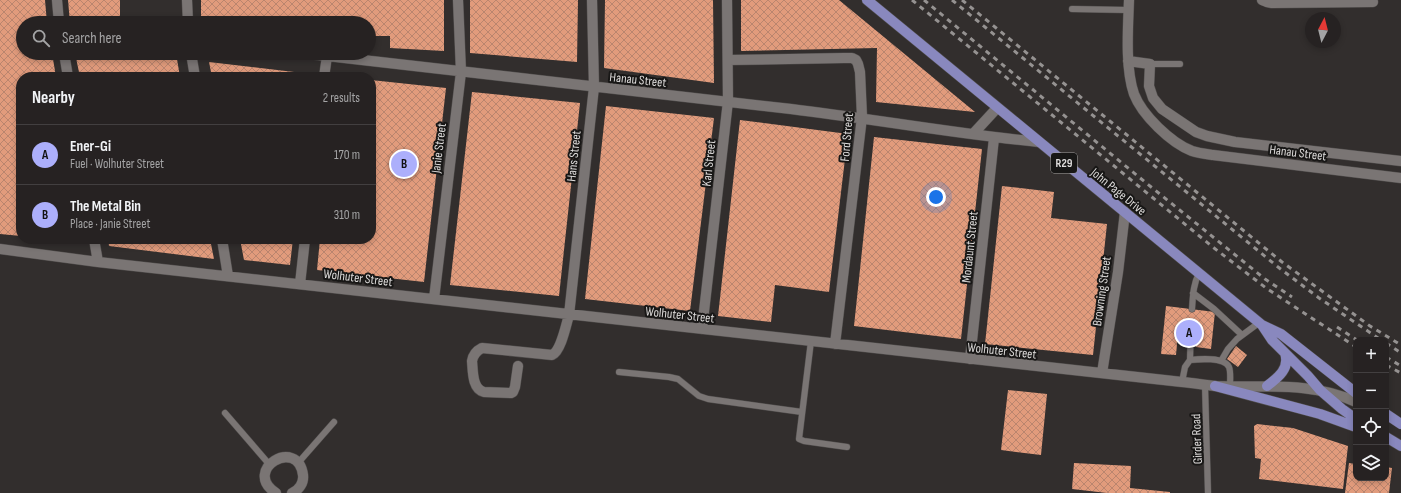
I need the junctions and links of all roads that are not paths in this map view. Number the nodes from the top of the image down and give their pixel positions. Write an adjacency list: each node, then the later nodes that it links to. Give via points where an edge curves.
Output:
1 (57, 0): 11 (street)
2 (187, 0): 12 (street)
3 (458, 0): 24 (street, Janie Street)
4 (592, 0): 25 (street, Hans Street)
5 (727, 0): 17 (street, Karl Street)
6 (867, 0): 27 (main road, John Page Drive / R29)
7 (1262, 0): 8 (street, via 1272,3)
8 (1373, 2)
9 (1129, 5): 10 (lane); 18 (street)
10 (1072, 9)
11 (58, 16)
12 (188, 16)
13 (65, 60): 21 (street)
14 (192, 60): 22 (street)
15 (326, 60): 23 (street)
16 (360, 60): 24 (street, Hanau Street)
17 (728, 60): 26 (street, Karl Street); 28 (street, Ford Street, via 852,58 856,60 860,72)
18 (1128, 61): 19 (street); 33 (street, Hanau Street, via 1134,93 1143,110 1159,129 1192,151)
19 (1150, 64): 20 (lane); 32 (street, via 1149,86 1153,98 1162,109 1196,132 1235,142)
20 (1180, 64)
21 (67, 72)
22 (194, 72)
23 (325, 72)
24 (461, 72): 25 (street, Hanau Street); 44 (street, Janie Street)
25 (594, 87): 26 (street, Hanau Street); 46 (street, Hans Street)
26 (728, 101): 28 (street, Hanau Street); 49 (street, Karl Street)
27 (997, 108): 29 (street); 31 (main road, John Page Drive / R29)
28 (862, 117): 29 (street, Hanau Street); 52 (street, Ford Street)
29 (973, 134): 30 (street, Hanau Street)
30 (994, 138): 31 (street, Hanau Street); 54 (street, Mordaunt Street)
31 (1039, 142): 34 (main road, John Page Drive / R29)
32 (1401, 161)
33 (1401, 178)
34 (1125, 212): 40 (main road, John Page Drive / R29); 59 (street, Browning Street)
35 (95, 244): 39 (street)
36 (223, 244): 41 (street)
37 (304, 244): 42 (street)
38 (0, 249): 39 (street, Wolhuter Street)
39 (98, 262): 41 (street, Wolhuter Street)
40 (1199, 273): 43 (lane); 47 (main road, John Page Drive / R29)
41 (228, 276): 42 (street, Wolhuter Street)
42 (300, 284): 44 (street, Wolhuter Street)
43 (1193, 293): 45 (lane); 50 (lane)
44 (434, 299): 46 (street, Wolhuter Street)
45 (1192, 309)
46 (569, 315): 49 (street, Wolhuter Street); 57 (street, Hans Street, via 557,352 552,355 482,348 476,352 472,361 476,387 484,392 513,392)
47 (1261, 324): 50 (lane); 53 (main road, John Page Drive / R29, via 1272,340); 65 (main road, John Page Drive / R29, via 1281,334)
48 (1191, 325): 55 (lane)
49 (702, 329): 51 (street, Wolhuter Street)
50 (1242, 335): 56 (lane, via 1228,349)
51 (811, 341): 52 (street, Wolhuter Street); 67 (lane)
52 (836, 344): 54 (street, Wolhuter Street)
53 (1285, 352): 63 (main road, via 1285,370); 64 (main road, John Page Drive / R29)
54 (970, 360): 59 (street, Wolhuter Street)
55 (1190, 360): 56 (lane); 60 (lane, via 1185,367)
56 (1221, 361): 62 (lane, via 1230,369)
57 (518, 366)
58 (619, 372): 67 (lane, via 678,379 699,396 708,399)
59 (1102, 373): 60 (street, Wolhuter Street)
60 (1182, 382): 61 (street, Wolhuter Street)
61 (1210, 385): 62 (street, Wolhuter Street); 73 (main road, via 1320,414); 81 (lane, Girder Road)
62 (1230, 386): 63 (street, Wolhuter Street)
63 (1267, 386): 64 (street, Wolhuter Street)
64 (1320, 390): 66 (street, Wolhuter Street); 69 (main road, R29)
65 (1353, 390)
66 (1353, 401)
67 (802, 412): 76 (lane, via 799,439)
68 (225, 413): 78 (lane)
69 (1353, 417)
70 (1389, 417): 72 (main road)
71 (334, 422): 77 (lane)
72 (1399, 423)
73 (1353, 426)
74 (1389, 440): 75 (main road)
75 (1401, 446)
76 (846, 447)
77 (298, 463): 78 (street, via 283,457); 80 (street, via 303,478 300,486)
78 (269, 464): 79 (street, via 265,472 266,482)
79 (276, 493)
80 (292, 493)
81 (1208, 493)

